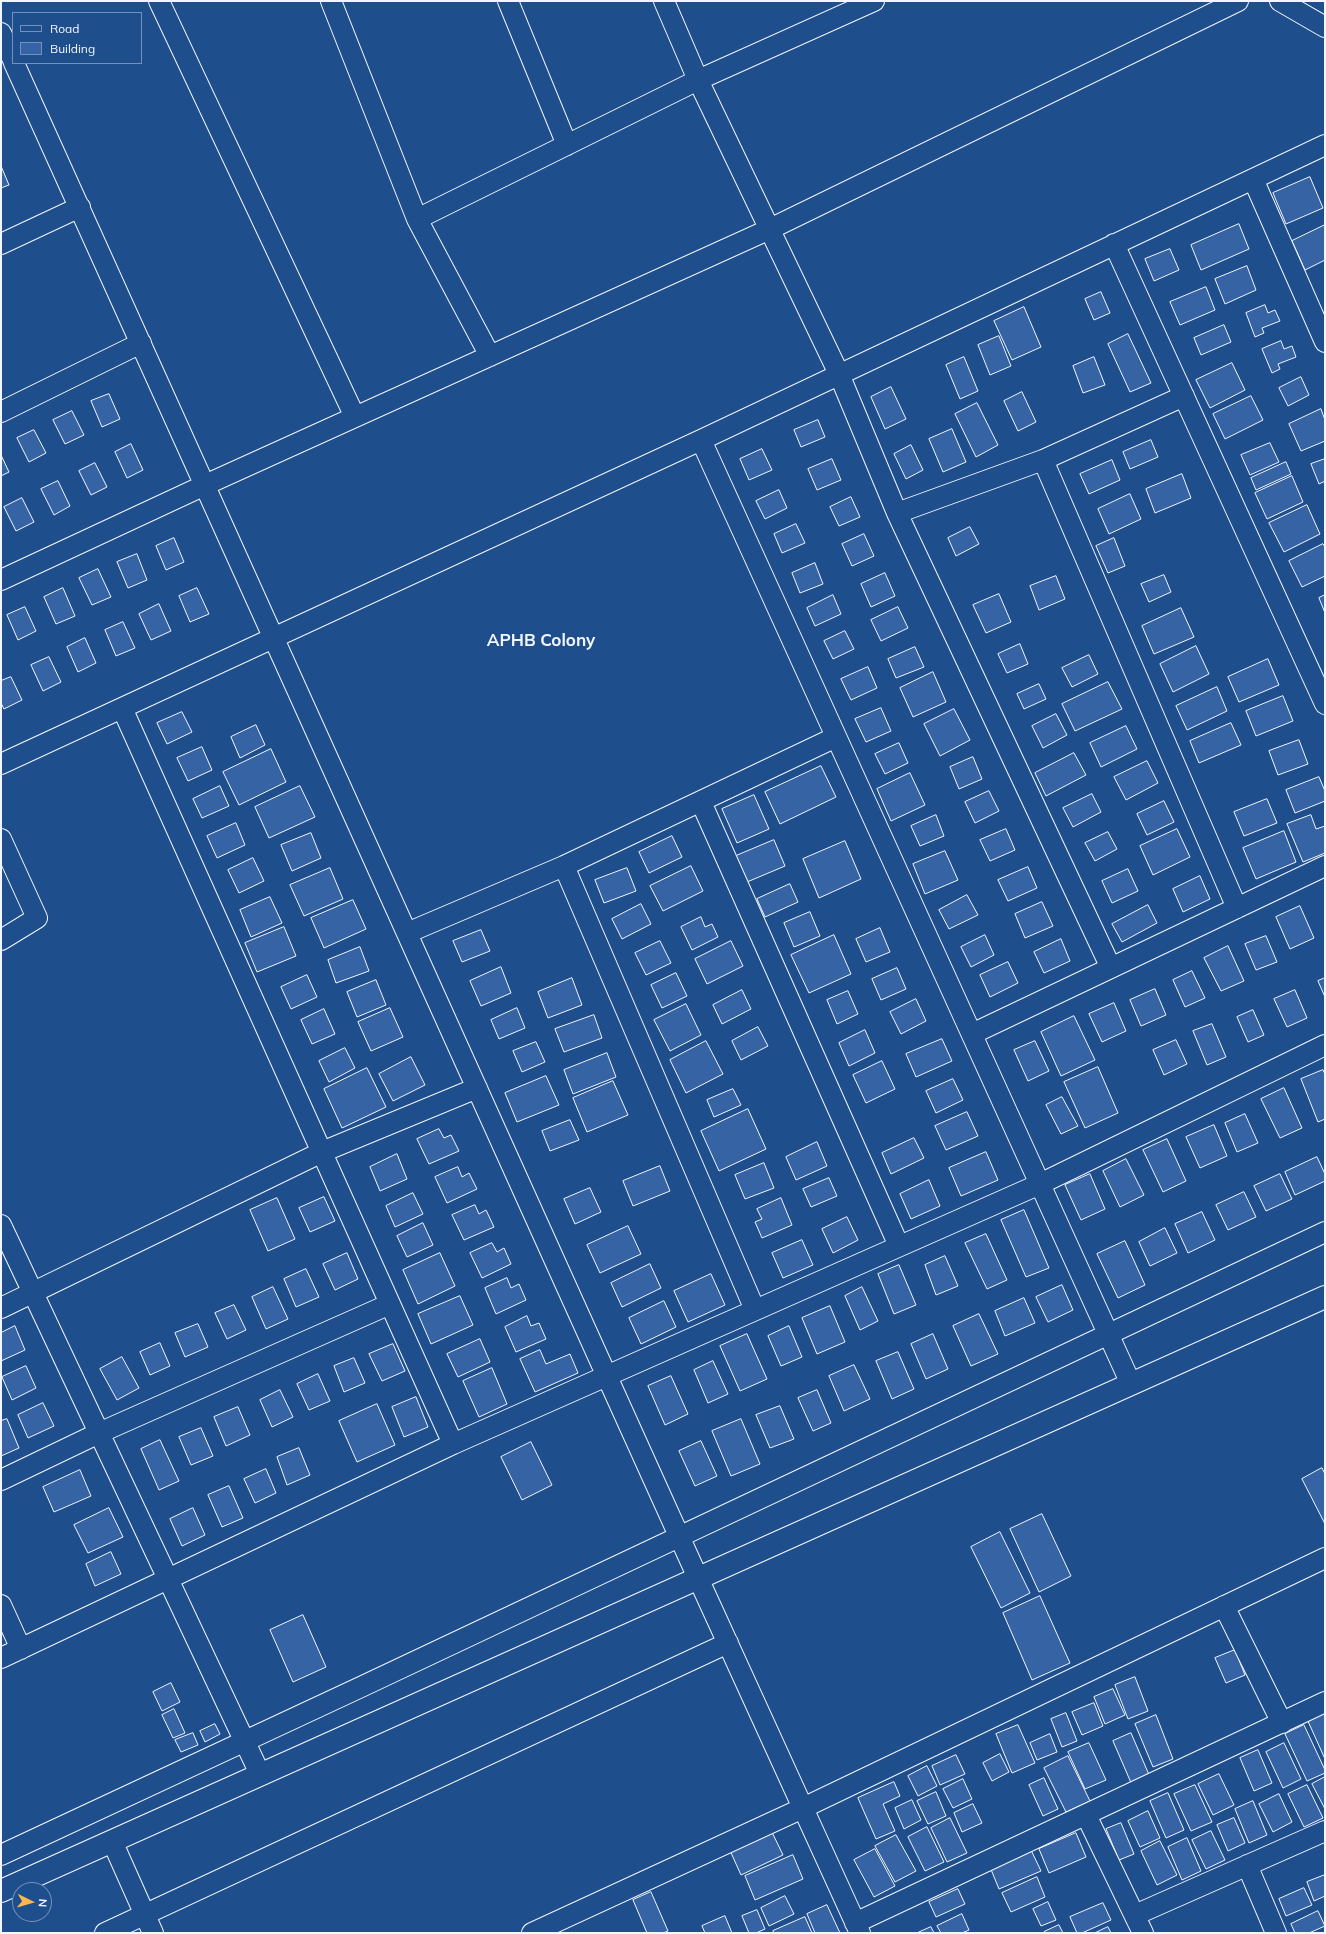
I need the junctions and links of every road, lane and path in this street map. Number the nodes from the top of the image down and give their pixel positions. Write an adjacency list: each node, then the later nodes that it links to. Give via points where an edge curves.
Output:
1 (159, 1): 26 (street)
2 (331, 1): 16 (street)
3 (664, 1): 11 (street)
4 (874, 1): 11 (street)
5 (1238, 1): 17 (street)
6 (1280, 1): 8 (street)
7 (510, 2): 12 (street)
8 (1325, 26)
9 (1, 33): 10 (street)
10 (10, 60): 15 (street)
11 (698, 80): 12 (street); 17 (street)
12 (567, 145): 16 (street)
13 (1325, 145): 14 (street)
14 (1253, 179): 19 (street); 20 (street)
15 (80, 207): 18 (street); 21 (street)
16 (417, 219): 22 (street)
17 (770, 229): 22 (street); 23 (street)
18 (1, 244)
19 (1114, 244): 23 (street); 24 (street)
20 (1325, 342)
21 (141, 343): 25 (street); 29 (street)
22 (490, 356): 26 (street)
23 (839, 374): 27 (street); 30 (street)
24 (1184, 396): 28 (street); 33 (street)
25 (1, 412)
26 (355, 417): 29 (street)
27 (701, 440): 32 (street); 35 (street)
28 (1043, 460): 30 (street); 41 (street)
29 (205, 485): 31 (street); 32 (street)
30 (897, 513): 44 (street)
31 (1, 580)
32 (274, 638): 34 (street); 42 (street)
33 (1323, 696)
34 (122, 708): 36 (street); 48 (street)
35 (836, 737): 37 (street); 45 (street)
36 (1, 764)
37 (701, 802): 39 (street); 52 (street)
38 (2, 842): 43 (street, via 37,918)
39 (564, 866): 42 (street); 57 (street)
40 (1325, 866): 41 (street)
41 (1237, 908): 44 (street)
42 (407, 933): 47 (street)
43 (1, 940)
44 (1111, 968): 45 (street)
45 (972, 1034): 49 (street)
46 (1325, 1045): 49 (street)
47 (477, 1088): 48 (street); 59 (street)
48 (322, 1152): 53 (street); 55 (street)
49 (1040, 1184): 52 (street); 58 (street)
50 (1, 1225): 53 (street)
51 (1325, 1232): 58 (street)
52 (899, 1246): 57 (street)
53 (32, 1292): 56 (street); 61 (street)
54 (1325, 1297): 60 (street)
55 (390, 1304): 61 (street); 62 (street)
56 (1, 1308)
57 (755, 1310): 59 (street)
58 (1107, 1332): 60 (street); 64 (street)
59 (607, 1376): 62 (street); 64 (street)
60 (1131, 1384): 66 (street)
61 (99, 1433): 63 (street); 67 (street)
62 (453, 1444): 67 (street)
63 (1, 1480)
64 (680, 1537): 66 (street); 75 (street)
65 (1325, 1558): 69 (street)
66 (698, 1578): 70 (street); 76 (street)
67 (168, 1579): 71 (street); 75 (street)
68 (1, 1605): 71 (street)
69 (1224, 1606): 74 (street); 77 (street)
70 (728, 1644): 77 (street); 84 (street)
71 (20, 1649): 72 (street)
72 (1, 1658)
73 (1325, 1702): 74 (street)
74 (1282, 1723): 78 (street)
75 (245, 1742): 76 (street); 81 (street)
76 (260, 1774): 80 (street)
77 (803, 1808): 86 (street); 89 (street)
78 (1086, 1815): 85 (street); 86 (street)
79 (1325, 1830): 82 (street)
80 (112, 1841): 83 (street); 84 (street)
81 (1, 1856)
82 (1247, 1866): 85 (street); 90 (street)
83 (1, 1891)
84 (145, 1915): 87 (street); 88 (street)
85 (1139, 1924)
86 (858, 1928)
87 (105, 1933)
88 (153, 1933)
89 (532, 1933)
90 (1276, 1933)

